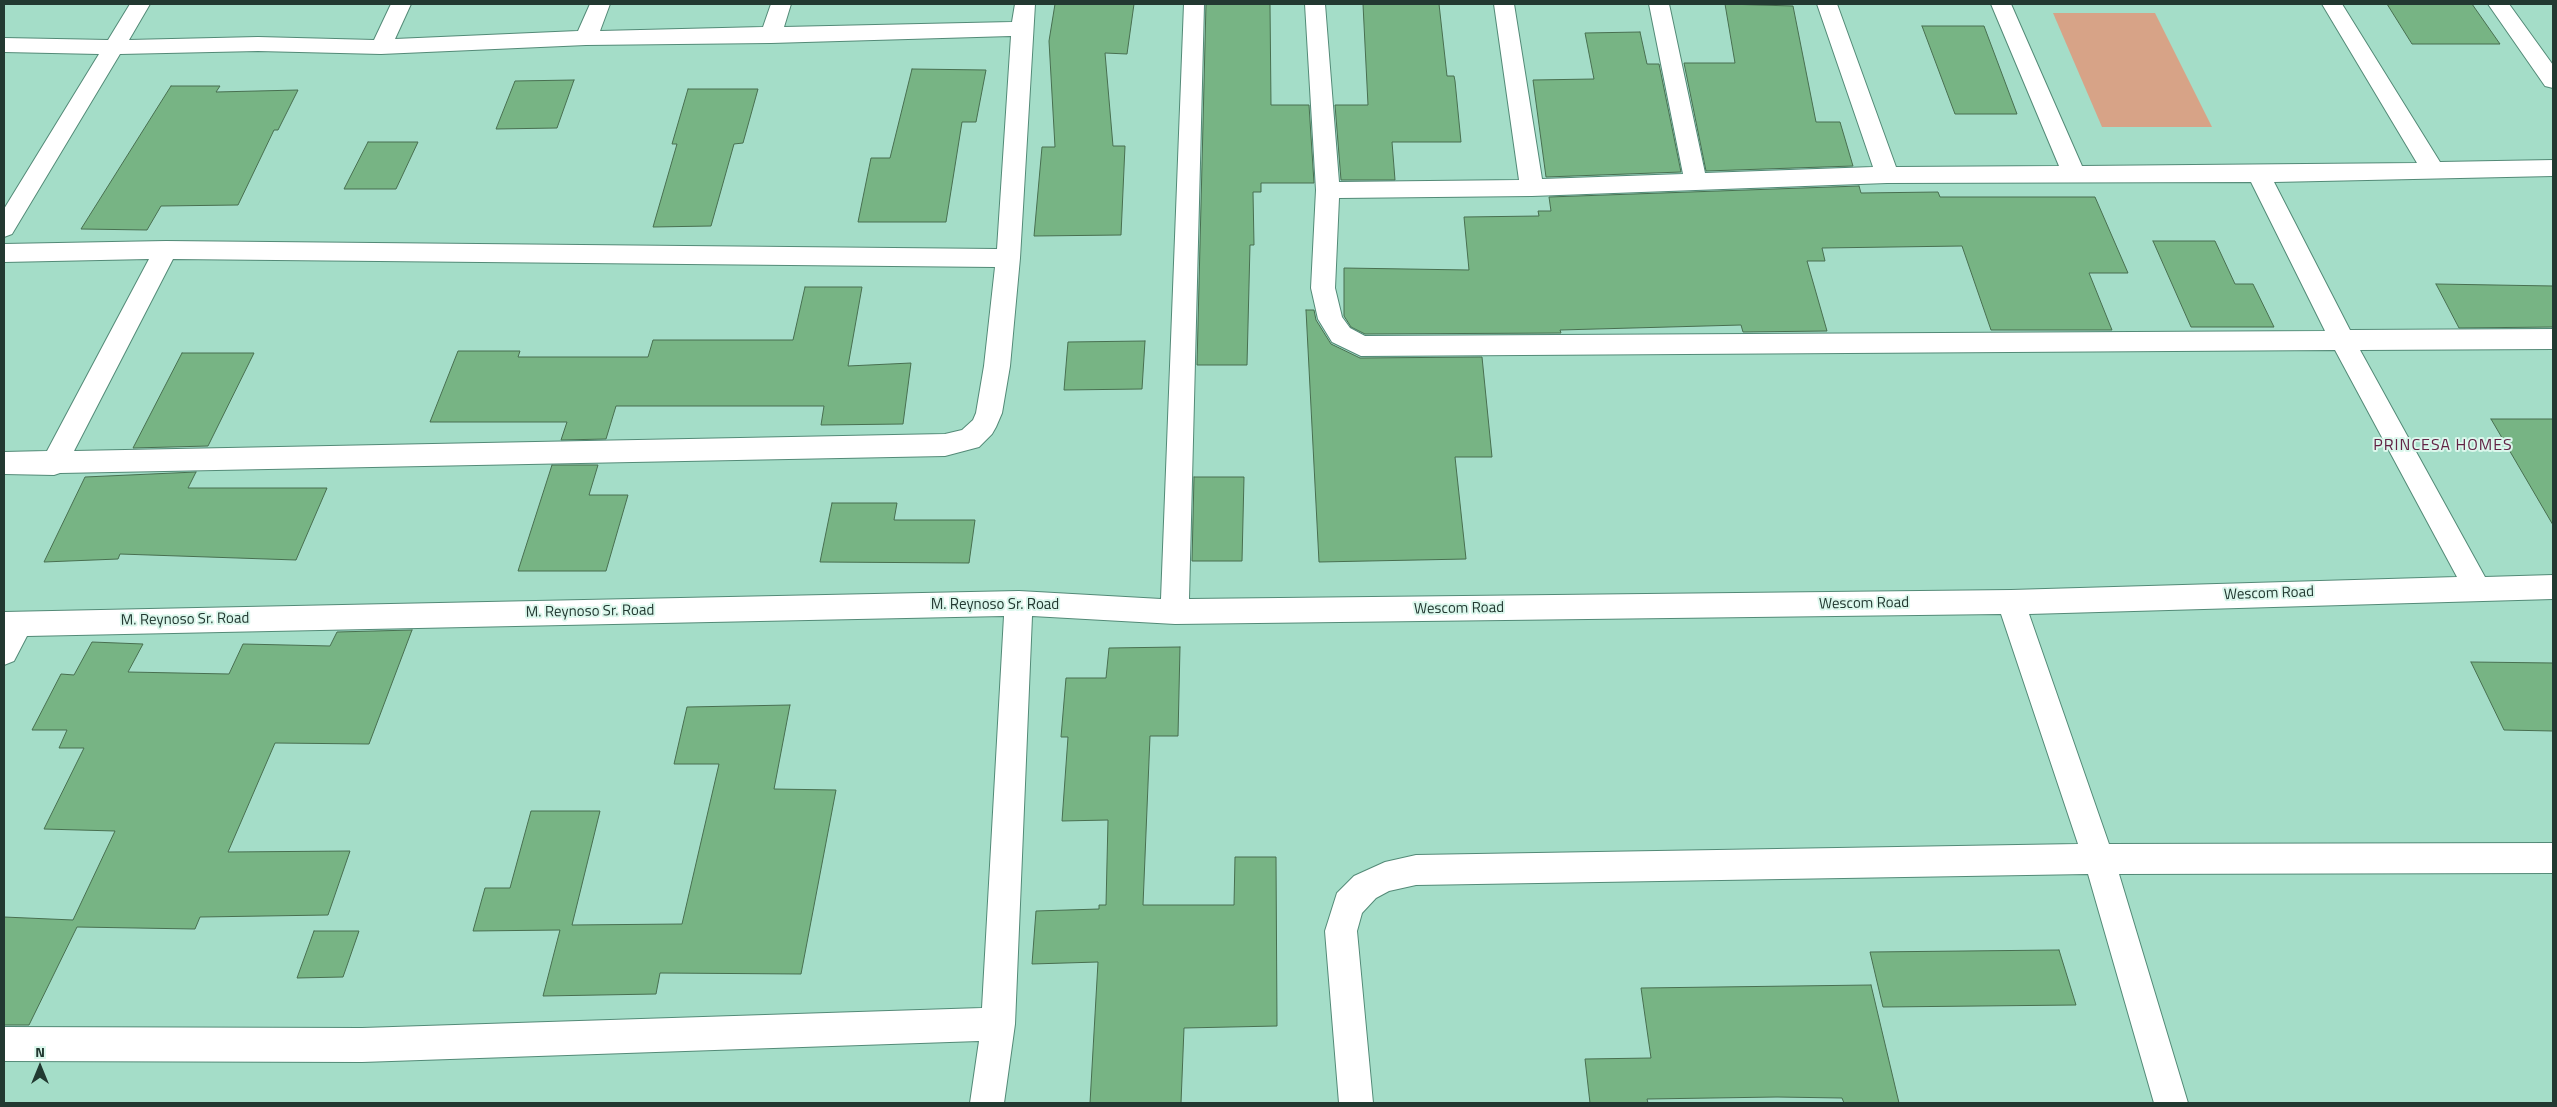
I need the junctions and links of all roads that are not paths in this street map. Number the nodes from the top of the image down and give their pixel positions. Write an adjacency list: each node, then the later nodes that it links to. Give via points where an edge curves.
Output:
1 (140, 4): 18 (street)
2 (401, 4): 19 (street)
3 (600, 4): 16 (street)
4 (781, 4): 15 (street)
5 (1025, 4): 14 (street)
6 (1194, 4): 41 (street)
7 (1315, 4): 28 (street)
8 (1504, 4): 27 (street)
9 (1660, 4): 26 (street)
10 (1827, 4): 25 (street)
11 (2001, 4): 23 (street)
12 (2332, 4): 22 (street)
13 (2498, 4): 20 (street)
14 (1022, 29): 15 (street); 32 (street)
15 (771, 36): 16 (street)
16 (586, 38): 19 (street)
17 (4, 45): 18 (street)
18 (113, 47): 19 (street, via 258,44); 29 (street)
19 (382, 47)
20 (2553, 81)
21 (2553, 168): 22 (street)
22 (2433, 170): 24 (street)
23 (2074, 174): 24 (street); 25 (street)
24 (2258, 174): 34 (street)
25 (1887, 175): 26 (street)
26 (1696, 183): 27 (street)
27 (1532, 188): 28 (street)
28 (1328, 190): 34 (street, via 1323,288 1330,319 1341,335 1361,346)
29 (4, 228)
30 (166, 250): 31 (street); 32 (street); 36 (street)
31 (4, 253)
32 (1008, 258): 36 (street, via 989,413 984,427 970,439 945,445)
33 (2553, 339): 34 (street)
34 (2343, 341): 38 (street)
35 (4, 464): 36 (street)
36 (54, 464)
37 (2553, 586): 38 (street, Wescom Road)
38 (2476, 588): 39 (street, Wescom Road)
39 (2011, 602): 41 (street, Wescom Road); 45 (street)
40 (1019, 603): 41 (street, M. Reynoso Sr. Road); 42 (street, M. Reynoso Sr. Road); 46 (street)
41 (1175, 612)
42 (11, 624): 43 (street)
43 (4, 652)
44 (2553, 858): 45 (street)
45 (2099, 859): 49 (street, via 1416,870 1385,877 1365,887 1348,904 1341,931); 50 (street)
46 (998, 1024): 47 (street, via 362,1045); 48 (street)
47 (4, 1044)
48 (987, 1103)
49 (1356, 1103)
50 (2171, 1103)

